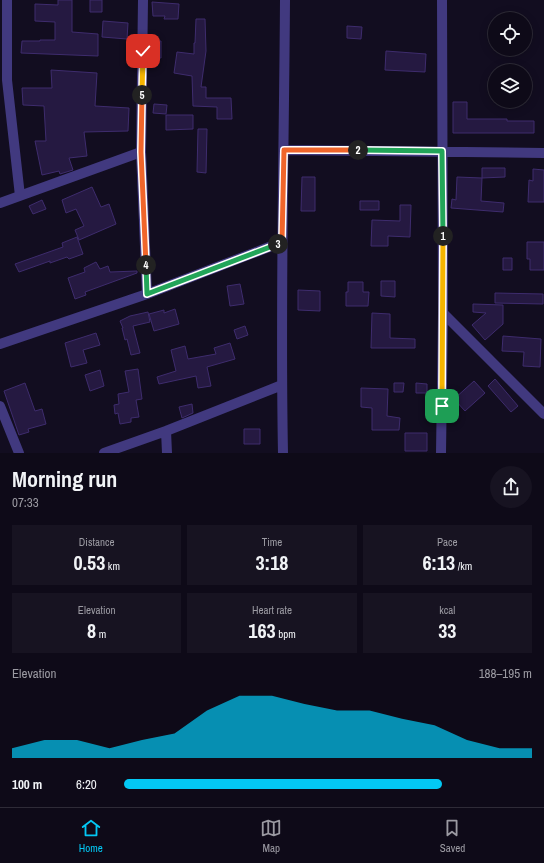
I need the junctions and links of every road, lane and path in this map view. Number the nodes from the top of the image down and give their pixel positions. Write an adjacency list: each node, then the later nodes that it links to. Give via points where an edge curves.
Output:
1 (7, 0): 5 (street)
2 (143, 0): 8 (street)
3 (285, 0): 6 (street)
4 (442, 0): 7 (street)
5 (4, 81): 10 (street)
6 (284, 150): 7 (street); 12 (street)
7 (442, 151): 9 (street); 14 (street)
8 (141, 152): 10 (street); 13 (street)
9 (544, 153)
10 (20, 196): 11 (street)
11 (0, 203)
12 (282, 242): 13 (street); 16 (street)
13 (147, 294): 15 (street)
14 (443, 313): 18 (street); 24 (street)
15 (0, 344)
16 (282, 385): 19 (street); 23 (street)
17 (0, 406): 20 (street)
18 (544, 414)
19 (166, 431): 21 (street); 22 (street)
20 (19, 453)
21 (104, 453)
22 (166, 453)
23 (283, 453)
24 (441, 453)

